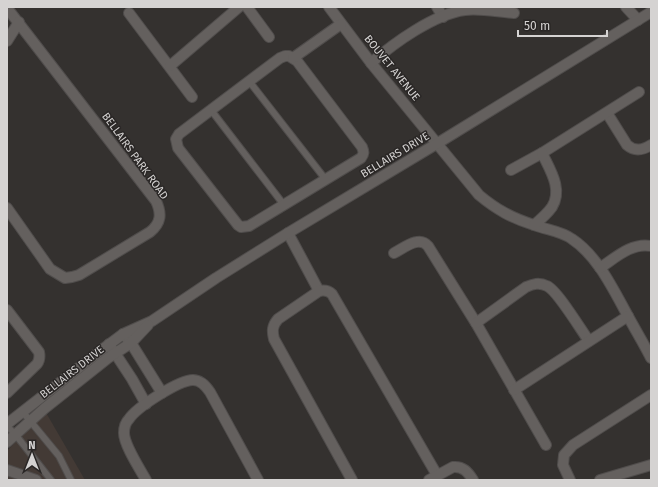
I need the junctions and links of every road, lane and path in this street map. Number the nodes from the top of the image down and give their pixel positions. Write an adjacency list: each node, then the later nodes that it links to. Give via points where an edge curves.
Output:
1 (239, 7): 18 (street)
2 (247, 7): 14 (street)
3 (329, 7): 13 (street, BOUVET AVENUE)
4 (437, 7): 10 (street)
5 (626, 7): 11 (street)
6 (7, 8): 12 (street, BELLAIRS PARK ROAD)
7 (129, 12): 18 (street)
8 (651, 12): 11 (street, BELLAIRS DRIVE)
9 (514, 13): 10 (street, via 465,10)
10 (443, 17): 17 (street, via 406,36)
11 (638, 20): 24 (street, BELLAIRS DRIVE)
12 (19, 22): 15 (street); 30 (street, BELLAIRS PARK ROAD, via 156,201 160,219 150,232 72,278 65,278 50,269)
13 (341, 24): 16 (street); 17 (street, BOUVET AVENUE)
14 (269, 37)
15 (7, 41)
16 (293, 58): 19 (street, via 280,58); 28 (street, via 363,150 361,158)
17 (371, 63): 24 (street, BOUVET AVENUE)
18 (170, 66): 21 (street)
19 (249, 81): 22 (street); 28 (lane)
20 (639, 92): 23 (street)
21 (192, 97)
22 (211, 110): 29 (lane); 29 (street, via 179,134 176,139 178,148 241,227 250,226)
23 (607, 113): 25 (street, via 632,149); 26 (street)
24 (438, 143): 31 (street, BOUVET AVENUE, via 478,195 493,207); 32 (street, BELLAIRS DRIVE)
25 (651, 145)
26 (542, 153): 27 (street); 31 (street, via 557,188 556,197 552,206)
27 (511, 170)
28 (326, 180): 29 (street)
29 (284, 205)
30 (7, 208)
31 (534, 225): 35 (street, BOUVET AVENUE, via 571,238 583,247)
32 (288, 233): 36 (street); 39 (street, BELLAIRS DRIVE)
33 (651, 246): 35 (street, via 636,247 622,252)
34 (394, 253): 40 (street, via 414,242 426,243)
35 (600, 268): 38 (street, BOUVET AVENUE)
36 (319, 291): 60 (street, via 328,290 332,294); 66 (street, via 278,319 274,323 272,333)
37 (7, 310): 48 (street, via 39,352 40,360)
38 (628, 316): 42 (street); 46 (street, BOUVET AVENUE)
39 (152, 321): 41 (street, BELLAIRS DRIVE); 43 (street, BELLAIRS DRIVE)
40 (476, 323): 42 (street, via 526,287 540,283 551,288); 47 (street)
41 (123, 334): 43 (street); 44 (street, BELLAIRS DRIVE)
42 (589, 341): 47 (street)
43 (131, 343): 45 (street, BELLAIRS DRIVE); 49 (street)
44 (110, 344): 45 (street); 52 (street, BELLAIRS DRIVE)
45 (116, 353): 51 (street); 53 (street, BELLAIRS DRIVE)
46 (651, 358)
47 (514, 390): 57 (street)
48 (7, 393)
49 (162, 393): 51 (street); 65 (street, via 187,381 194,380 206,386)
50 (651, 395): 68 (street, via 573,445 564,455 563,465)
51 (146, 404): 64 (street, via 129,418 124,434)
52 (22, 412): 53 (lane); 54 (street, BELLAIRS DRIVE)
53 (30, 420): 55 (street, BELLAIRS DRIVE); 63 (lane, via 59,456)
54 (7, 425): 55 (lane)
55 (15, 434): 56 (street, BELLAIRS DRIVE); 62 (lane)
56 (7, 442)
57 (546, 446)
58 (651, 465): 69 (street)
59 (7, 470): 61 (street)
60 (433, 478): 67 (street, via 453,467 458,467 466,470)
61 (36, 480)
62 (51, 480)
63 (71, 480)
64 (146, 480)
65 (258, 480)
66 (352, 480)
67 (473, 480)
68 (570, 480)
69 (600, 480)

